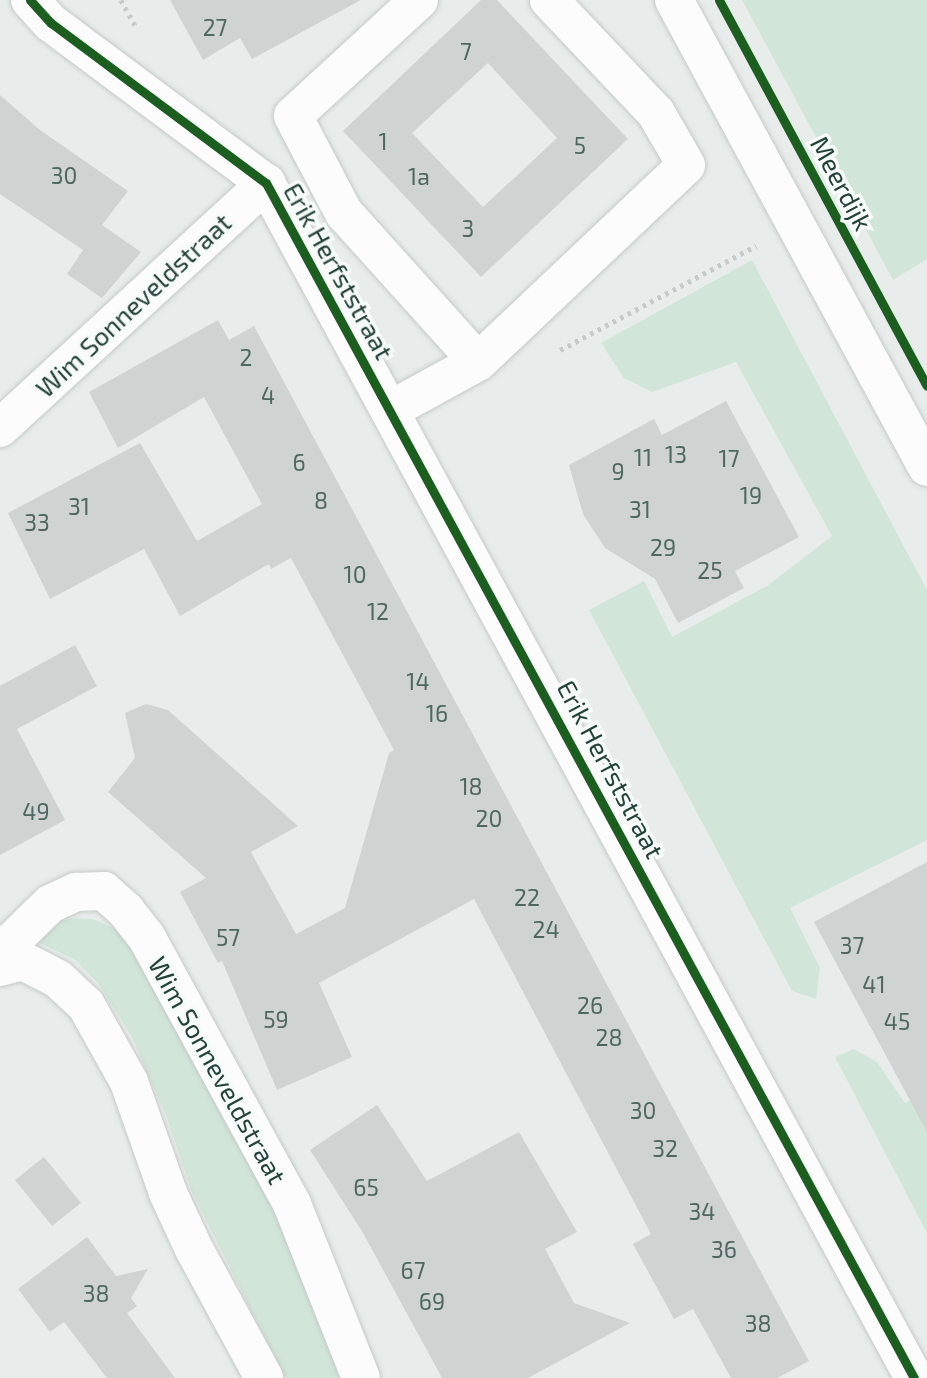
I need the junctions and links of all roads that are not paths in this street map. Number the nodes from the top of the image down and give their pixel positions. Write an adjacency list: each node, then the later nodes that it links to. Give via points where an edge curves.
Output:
1 (30, 0): 5 (street, via 51,23)
2 (419, 0): 6 (street, Erik Herfststraat, via 293,116)
3 (549, 0): 8 (street, via 656,113 686,165)
4 (674, 0): 11 (street)
5 (266, 183): 7 (street, Erik Herfststraat); 10 (street, Wim Sonneveldstraat)
6 (344, 213): 7 (street, Erik Herfststraat); 8 (street, Erik Herfststraat)
7 (297, 238): 9 (street, Erik Herfststraat)
8 (478, 362): 9 (street)
9 (392, 409): 16 (street, Erik Herfststraat)
10 (0, 428)
11 (927, 467)
12 (0, 953): 15 (street, Wim Sonneveldstraat, via 50,904 76,892 103,891 126,911 147,938 292,1204)
13 (0, 967): 14 (street, via 23,961 58,979 86,1005 129,1082 168,1193 194,1249)
14 (264, 1378)
15 (360, 1378)
16 (914, 1378)

